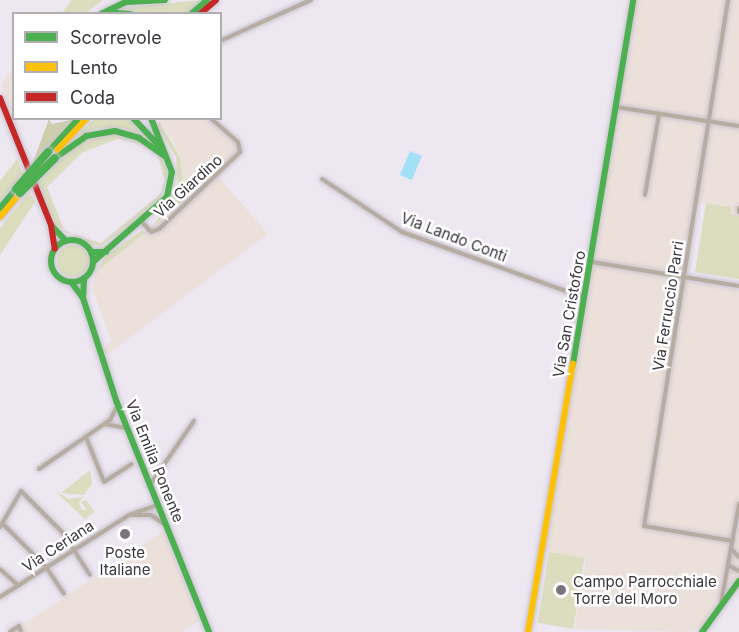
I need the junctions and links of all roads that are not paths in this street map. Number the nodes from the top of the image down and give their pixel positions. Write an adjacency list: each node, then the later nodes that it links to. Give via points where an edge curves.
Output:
1 (165, 0): 7 (main road, via 126,2)
2 (207, 0): 8 (main road)
3 (216, 0): 9 (main road)
4 (311, 0): 10 (street)
5 (633, 0): 12 (main road, Via San Cristoforo)
6 (728, 0): 19 (street, Via Ferruccio Parri)
7 (103, 12)
8 (193, 12)
9 (202, 12)
10 (222, 40)
11 (0, 98): 29 (main road)
12 (616, 107): 13 (street); 35 (main road, Via San Cristoforo)
13 (660, 114): 19 (street); 25 (street)
14 (78, 120): 21 (main road)
15 (85, 120): 21 (main road)
16 (135, 120): 22 (main road)
17 (152, 120): 22 (main road)
18 (212, 120): 28 (street, Via Giardino, via 238,142 240,152 159,229 151,232)
19 (709, 121): 20 (street); 37 (street, Via Ferruccio Parri)
20 (739, 126)
21 (52, 155): 22 (main road, via 86,136 115,131 139,138); 24 (main road, bridge)
22 (169, 160): 28 (main road, via 167,197)
23 (322, 179): 41 (street, Via Lando Conti, via 402,232)
24 (18, 191): 26 (main road); 27 (main road)
25 (645, 195)
26 (0, 208)
27 (0, 217)
28 (142, 222): 33 (main road)
29 (51, 225): 30 (main road); 31 (main road)
30 (66, 242): 31 (main road); 32 (main road, via 80,243)
31 (55, 249): 38 (main road, via 54,271)
32 (91, 252): 33 (main road); 34 (main road)
33 (106, 252): 34 (main road)
34 (93, 262): 36 (main road)
35 (592, 262): 37 (street); 41 (main road, Via San Cristoforo)
36 (84, 278): 38 (main road); 40 (main road, Via Emilia Ponente)
37 (685, 278): 39 (street); 59 (street, Via Ferruccio Parri, via 644,526)
38 (71, 282): 40 (main road, Via Emilia Ponente)
39 (739, 286)
40 (83, 298): 42 (main road, Via Emilia Ponente)
41 (586, 298): 76 (main road, Via San Cristoforo)
42 (117, 403): 43 (main road, Via Emilia Ponente); 44 (street)
43 (123, 416): 44 (street); 46 (main road, Via Emilia Ponente)
44 (110, 421): 46 (street); 47 (street)
45 (194, 421): 50 (street)
46 (128, 429): 50 (main road, Via Emilia Ponente)
47 (86, 437): 48 (street, via 104,482); 49 (street)
48 (132, 464)
49 (39, 469)
50 (150, 485): 51 (main road, Via Emilia Ponente)
51 (154, 495): 53 (street); 54 (main road, Via Emilia Ponente)
52 (739, 504): 59 (street)
53 (147, 506): 54 (street, Via Ceriana); 56 (street, Via Ceriana)
54 (158, 506): 55 (street); 58 (main road, Via Emilia Ponente)
55 (148, 514): 56 (street, Via Ceriana); 58 (street)
56 (129, 515): 60 (street, Via Ceriana)
57 (1, 525): 60 (street, via 21,491); 64 (street)
58 (165, 525): 75 (main road, Via Emilia Ponente)
59 (733, 541): 61 (street)
60 (74, 549): 64 (street, Via Ceriana); 67 (street)
61 (732, 549): 62 (street); 63 (street)
62 (739, 557)
63 (728, 565): 66 (street); 72 (street)
64 (46, 567): 69 (street, Via Ceriana); 70 (street)
65 (0, 569): 69 (street)
66 (739, 571)
67 (90, 575)
68 (739, 581): 72 (main road)
69 (19, 586): 71 (street, Via Ceriana)
70 (64, 594)
71 (0, 597)
72 (721, 603): 77 (main road)
73 (10, 632): 74 (street, via 19,626)
74 (21, 632)
75 (209, 632)
76 (528, 632)
77 (702, 632)

